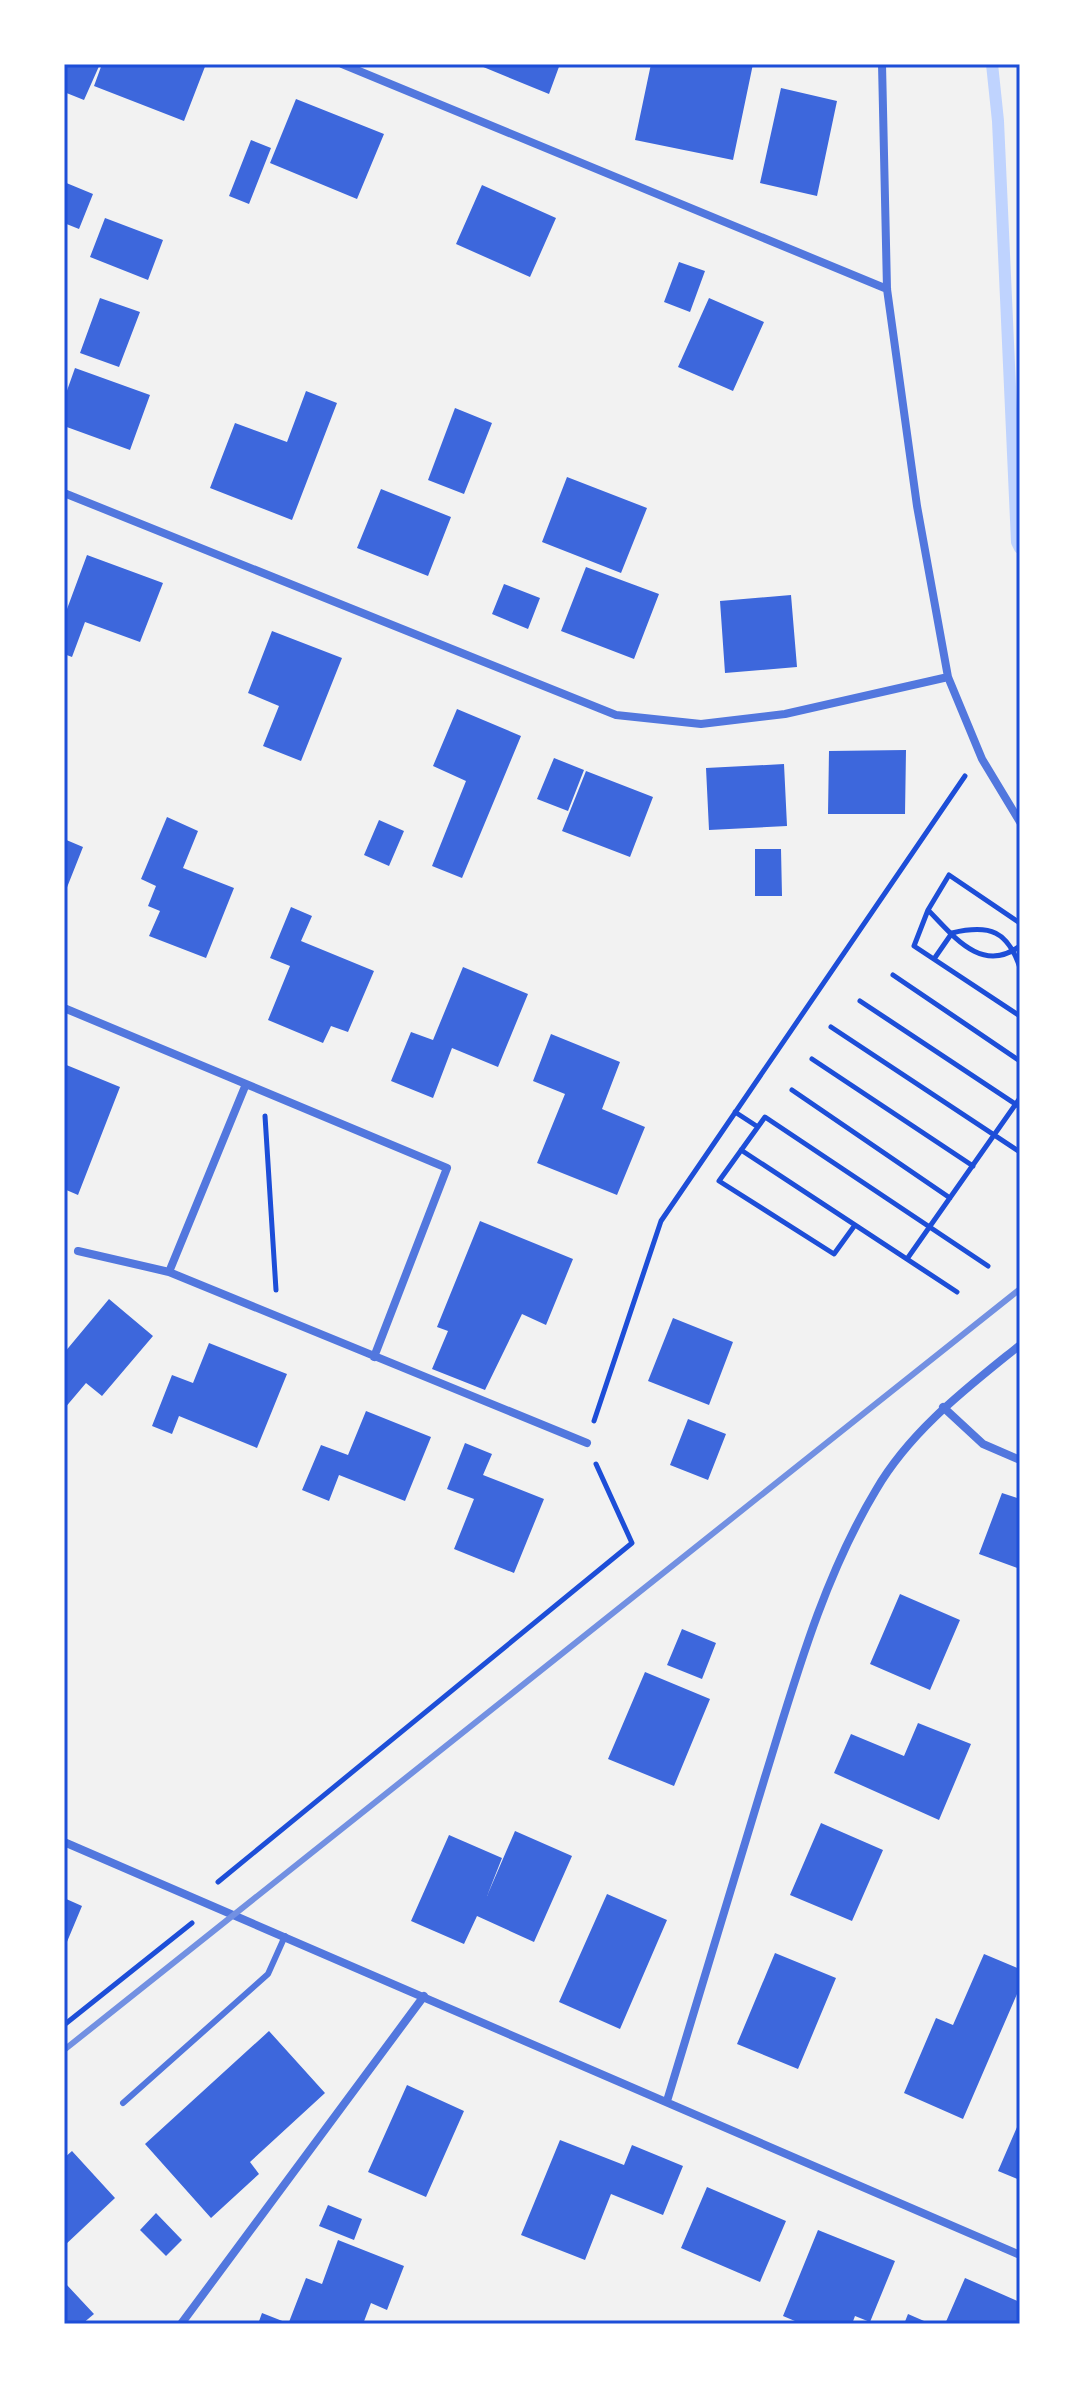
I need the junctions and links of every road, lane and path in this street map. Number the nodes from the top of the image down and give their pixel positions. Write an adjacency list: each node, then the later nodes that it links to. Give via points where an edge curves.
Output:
1 (342, 64): 3 (street)
2 (882, 64): 3 (street)
3 (887, 289): 5 (street, via 917,506)
4 (64, 493): 5 (street, via 616,715 701,724 785,714)
5 (948, 677): 6 (street)
6 (982, 759): 7 (street); 25 (path, via 973,764)
7 (1020, 822)
8 (928, 910): 9 (path, via 949,875); 10 (path); 12 (path, via 914,946)
9 (1020, 923)
10 (952, 933): 11 (path, via 999,933); 11 (path, via 972,952); 12 (path)
11 (1017, 948): 13 (path)
12 (934, 959): 17 (path)
13 (1020, 968)
14 (893, 975): 20 (path)
15 (860, 1001): 24 (path)
16 (64, 1008): 21 (street)
17 (1020, 1016)
18 (831, 1027): 27 (path)
19 (812, 1059): 30 (path)
20 (1020, 1061)
21 (246, 1084): 23 (street); 37 (street)
22 (792, 1090): 31 (path)
23 (263, 1092): 39 (path); 41 (street, via 447,1168)
24 (1019, 1103): 27 (path)
25 (735, 1112): 26 (path); 43 (path, via 661,1221)
26 (758, 1127): 28 (path); 33 (path, via 765,1117)
27 (994, 1135): 29 (path); 30 (path)
28 (741, 1150): 32 (path); 32 (path, via 719,1181 834,1254)
29 (1020, 1152)
30 (973, 1166): 31 (path)
31 (950, 1198): 33 (path)
32 (855, 1225): 35 (path)
33 (929, 1228): 35 (path); 36 (path)
34 (78, 1251): 37 (street)
35 (907, 1259): 38 (path)
36 (988, 1266)
37 (169, 1272): 39 (street)
38 (957, 1292)
39 (278, 1318): 41 (street)
40 (1020, 1345): 42 (street)
41 (374, 1357): 43 (street)
42 (943, 1407): 44 (street, via 983,1444); 50 (street, via 876,1489 837,1567 799,1666)
43 (587, 1443): 46 (path, via 632,1543 215,1884)
44 (1020, 1460)
45 (64, 1842): 46 (street)
46 (208, 1903): 47 (street); 49 (path, via 200,1916)
47 (285, 1936): 48 (street); 51 (lane, via 268,1974)
48 (424, 1996): 50 (street); 53 (street)
49 (64, 2025)
50 (667, 2101): 52 (street)
51 (123, 2103)
52 (1020, 2255)
53 (181, 2324)

